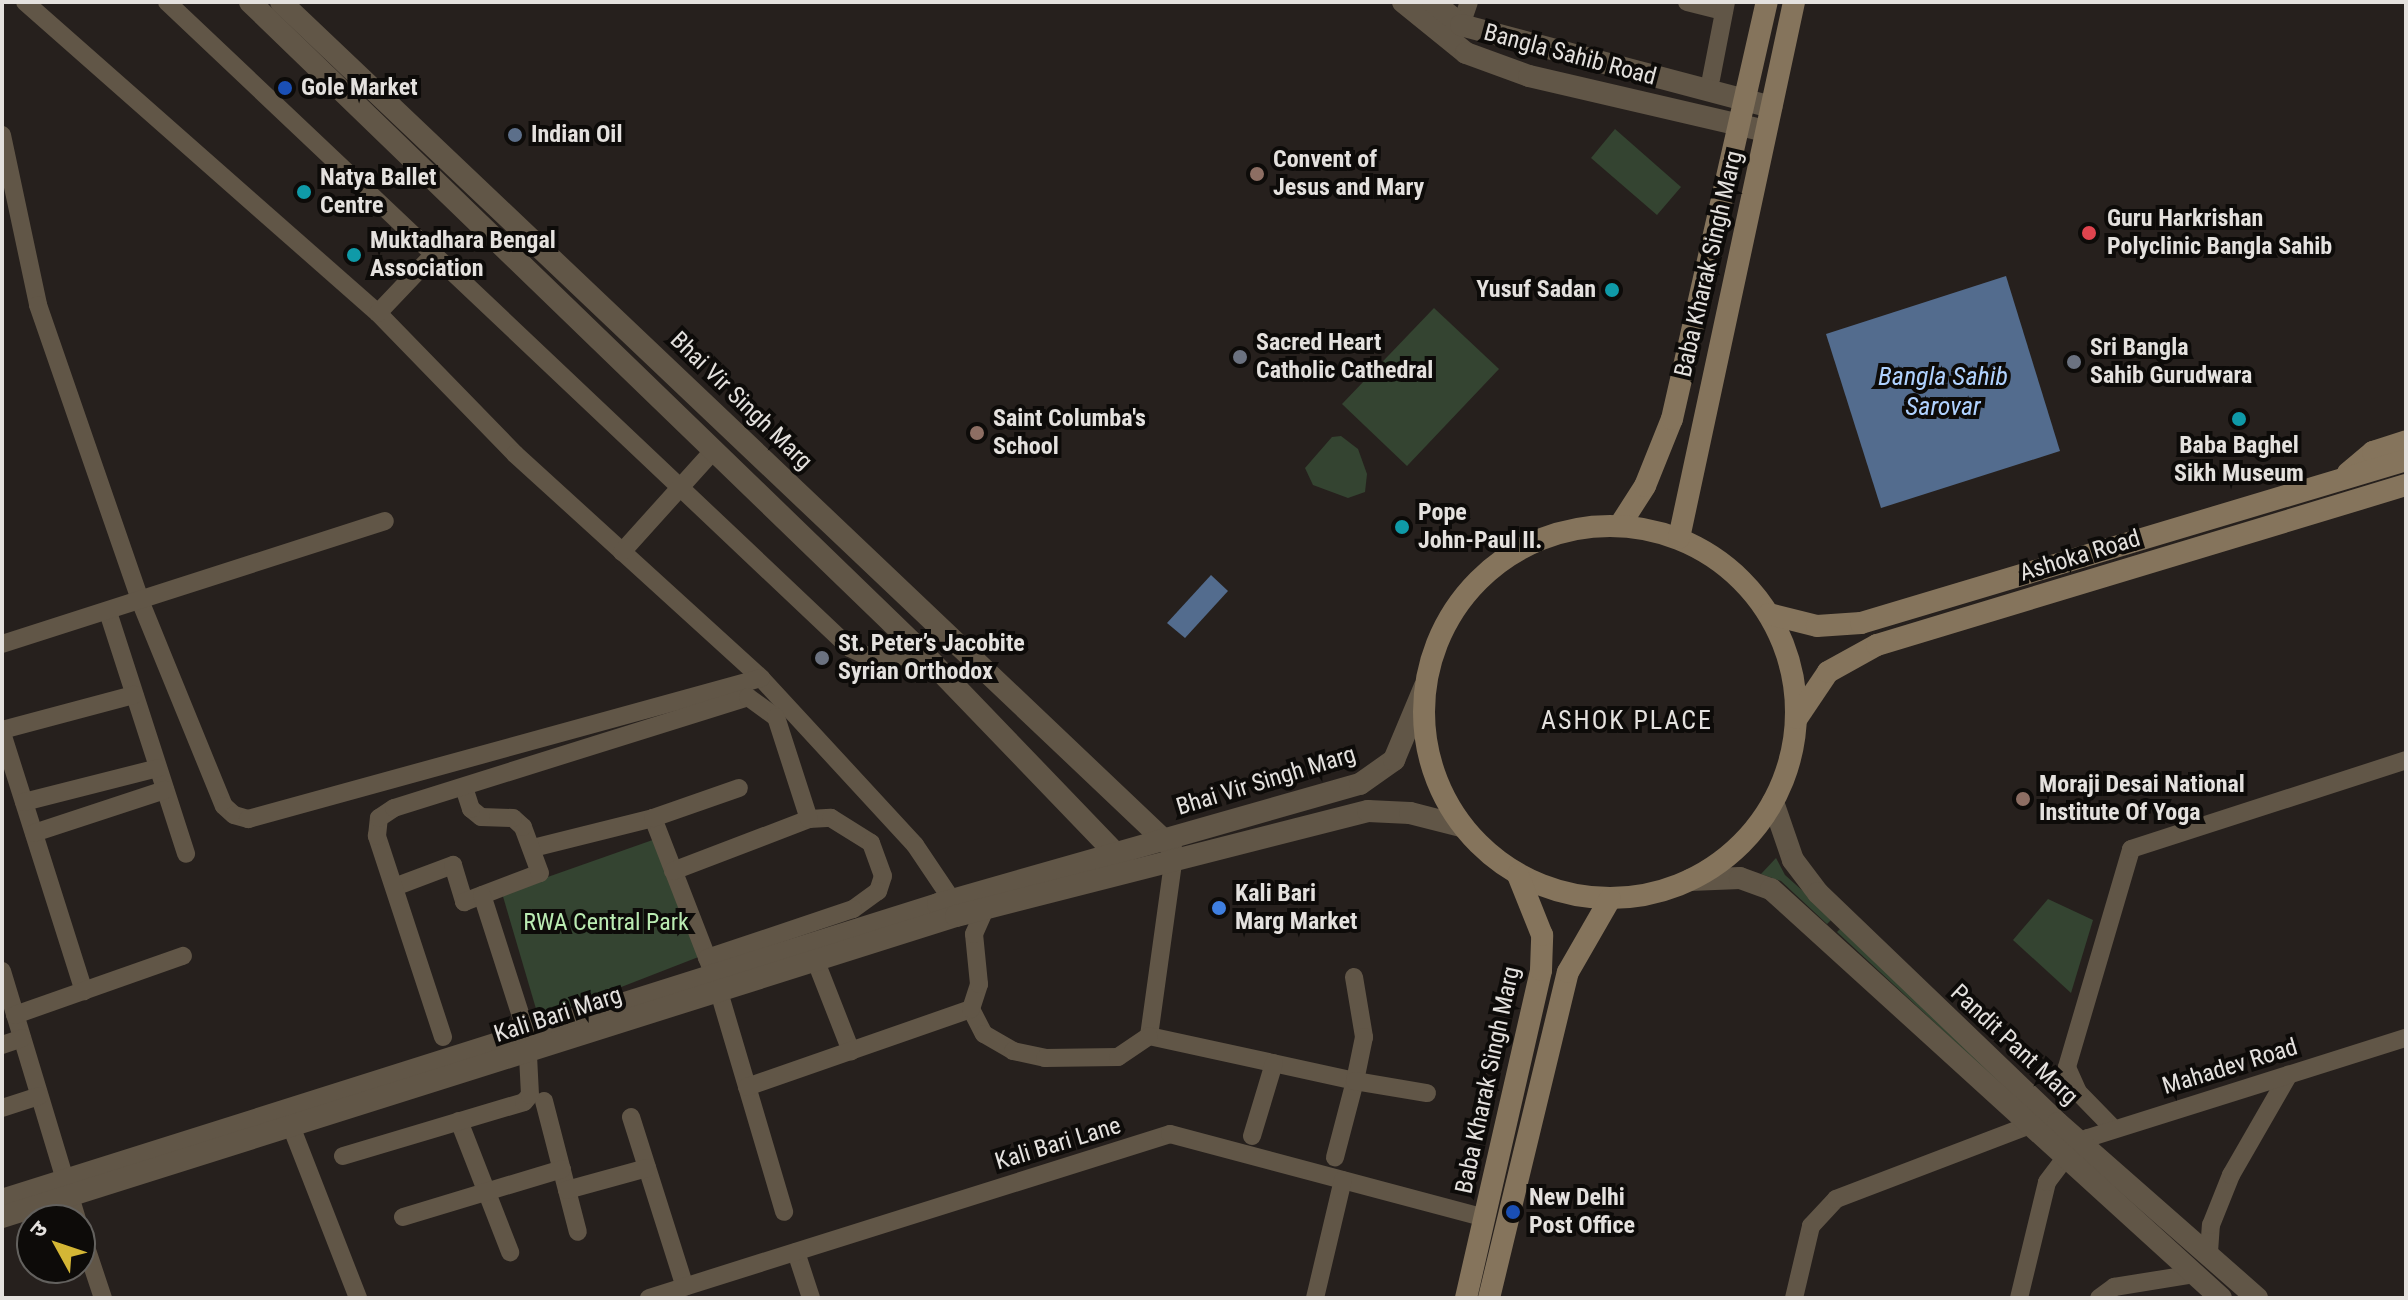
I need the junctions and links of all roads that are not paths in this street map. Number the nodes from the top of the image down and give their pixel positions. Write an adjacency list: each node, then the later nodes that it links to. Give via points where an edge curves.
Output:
1 (25, 2): 20 (street)
2 (167, 2): 19 (street)
3 (250, 2): 22 (street)
4 (281, 2): 52 (street, Bhai Vir Singh Marg)
5 (1403, 2): 16 (street, Bangla Sahib Road, via 1466,53 1529,76)
6 (1433, 2): 12 (street, Bangla Sahib Road)
7 (1469, 2): 12 (street)
8 (1687, 2): 11 (street)
9 (1767, 2): 14 (main road, Baba Kharak Singh Marg)
10 (1794, 2): 15 (main road, Baba Kharak Singh Marg)
11 (1725, 6): 13 (street)
12 (1461, 25): 14 (street, Bangla Sahib Road)
13 (1711, 79)
14 (1744, 101): 15 (street, Bangla Sahib Road); 16 (main road, Baba Kharak Singh Marg)
15 (1771, 107): 17 (main road, Baba Kharak Singh Marg)
16 (1739, 126): 17 (street, Bangla Sahib Road); 28 (main road, Baba Kharak Singh Marg, via 1672,419 1645,486)
17 (1766, 131): 29 (main road, Baba Kharak Singh Marg)
18 (2, 135): 31 (street, via 38,305)
19 (434, 254): 20 (street); 26 (street)
20 (378, 313): 30 (street, via 515,454)
21 (2406, 441): 24 (main road, via 2373,452)
22 (714, 450): 26 (street); 35 (street)
23 (2406, 460): 24 (main road, Ashoka Road)
24 (2341, 479): 33 (main road, Ashoka Road, via 1861,623 1817,626)
25 (2406, 485): 39 (main road, Ashoka Road, via 1877,645 1828,672)
26 (680, 488): 30 (street); 35 (street, via 861,655)
27 (385, 521): 31 (street)
28 (1620, 525): 29 (main road); 37 (main road, via 1566,531 1515,552 1492,568 1455,609 1431,659)
29 (1679, 538): 33 (main road, via 1731,569)
30 (622, 552): 36 (street)
31 (141, 603): 32 (street); 36 (street, via 224,806 248,819)
32 (108, 612): 34 (street); 38 (street)
33 (1769, 614): 39 (main road, via 1791,665)
34 (2, 644)
35 (924, 654): 54 (street)
36 (761, 678): 65 (street, via 915,845)
37 (1425, 686): 50 (main road, via 1425,741 1432,768); 52 (street, Bhai Vir Singh Marg, via 1394,760 1360,784)
38 (134, 695): 40 (street); 42 (street)
39 (1796, 719): 47 (main road, via 1787,770)
40 (2, 731): 46 (street)
41 (2406, 760): 95 (street, via 2131,849 2067,1067 2078,1092)
42 (158, 768): 45 (street); 46 (street)
43 (464, 787): 49 (street, via 748,697 776,717); 53 (street, via 471,809 481,817 513,818); 61 (street, via 394,808 379,818 377,836)
44 (739, 788): 48 (street)
45 (165, 790): 51 (street); 55 (street)
46 (24, 802): 51 (street)
47 (1773, 802): 60 (main road, via 1729,855); 66 (street, Pandit Pant Marg, via 1793,860)
48 (653, 818): 53 (street); 57 (street)
49 (809, 819): 57 (street); 71 (street, via 831,818 871,843 883,876 878,891 853,909)
50 (1461, 826): 56 (street, Kali Bari Marg, via 1410,813 1368,811); 59 (main road)
51 (34, 833): 73 (street)
52 (1164, 838): 54 (street, Bhai Vir Singh Marg); 56 (street, Bhai Vir Singh Marg)
53 (533, 848): 62 (street, via 540,873)
54 (1116, 853): 58 (street); 63 (street, Kali Bari Marg)
55 (186, 854)
56 (1178, 862): 58 (street, Kali Bari Marg); 76 (street)
57 (673, 871): 71 (street)
58 (1131, 871): 63 (street, Kali Bari Marg)
59 (1518, 875): 64 (main road, via 1563,893); 111 (main road, Baba Kharak Singh Marg, via 1542,935 1541,970)
60 (1690, 880): 64 (main road, via 1651,894); 67 (street, Pandit Pant Marg, via 1725,877 1764,886)
61 (397, 886): 62 (street, via 453,865 464,902); 77 (street)
62 (482, 895): 80 (street)
63 (989, 899): 65 (street, Kali Bari Marg); 68 (street, Kali Bari Marg); 74 (street, via 974,934 979,984)
64 (1610, 899): 125 (main road, Baba Kharak Singh Marg, via 1568,972)
65 (952, 900): 68 (street, Kali Bari Marg)
66 (1840, 916): 67 (street); 97 (street, Pandit Pant Marg)
67 (1824, 933): 94 (street, Pandit Pant Marg)
68 (812, 953): 71 (street, Kali Bari Marg); 82 (street)
69 (183, 956): 73 (street)
70 (2, 971): 75 (street)
71 (713, 975): 80 (street, Kali Bari Marg); 86 (street)
72 (1354, 977): 85 (street, via 1364,1037)
73 (84, 991): 75 (street)
74 (971, 1009): 76 (street, via 984,1034 1013,1051 1045,1058 1118,1057); 82 (street)
75 (15, 1015): 78 (street)
76 (1149, 1036): 83 (street)
77 (443, 1037)
78 (22, 1038): 81 (street); 88 (street)
79 (2406, 1038): 84 (street, Mahadev Road)
80 (529, 1042): 92 (street, via 532,1088 524,1102); 93 (street, Kali Bari Marg); 103 (street, Kali Bari Marg)
81 (2, 1045)
82 (851, 1051): 86 (street)
83 (1274, 1063): 85 (street); 96 (street)
84 (2289, 1074): 95 (street, Mahadev Road); 115 (street, via 2231,1175 2211,1225)
85 (1355, 1081): 87 (street); 99 (street)
86 (747, 1087): 108 (street)
87 (1427, 1093)
88 (39, 1096): 90 (street); 103 (street)
89 (544, 1101): 101 (street)
90 (2, 1108)
91 (631, 1117): 100 (street)
92 (459, 1121): 98 (street); 104 (street)
93 (291, 1126): 103 (street, Kali Bari Marg); 120 (street)
94 (2027, 1126): 97 (street, Pandit Pant Marg); 126 (street, via 1836,1199 1811,1226)
95 (2113, 1128): 97 (street, Mahadev Road)
96 (1252, 1136)
97 (2073, 1149): 115 (street, Pandit Pant Marg); 116 (street, Pandit Pant Marg); 127 (street, via 2047,1182)
98 (343, 1156)
99 (1335, 1157)
100 (647, 1168): 105 (street); 118 (street)
101 (562, 1169): 104 (street); 105 (street)
102 (1343, 1180): 111 (street, Kali Bari Lane); 114 (street, Kali Bari Lane, via 1170,1134); 123 (street)
103 (67, 1189): 106 (street, Kali Bari Marg); 107 (street); 109 (street, Kali Bari Marg)
104 (486, 1190): 110 (street); 113 (street)
105 (567, 1190): 112 (street)
106 (2, 1200)
107 (72, 1204)
108 (784, 1212)
109 (2, 1217)
110 (403, 1217)
111 (1485, 1218): 124 (main road, Baba Kharak Singh Marg)
112 (578, 1232)
113 (510, 1252)
114 (796, 1252): 118 (street, Kali Bari Lane); 122 (street)
115 (2209, 1252): 130 (street, Pandit Pant Marg)
116 (2194, 1274): 128 (street, via 2114,1287); 129 (street, Pandit Pant Marg)
117 (96, 1277): 119 (street)
118 (685, 1287): 121 (street, Kali Bari Lane)
119 (103, 1298)
120 (358, 1298)
121 (649, 1298)
122 (811, 1298)
123 (1315, 1298)
124 (1466, 1298)
125 (1489, 1298)
126 (1794, 1298)
127 (2019, 1298)
128 (2099, 1298)
129 (2221, 1298)
130 (2257, 1298)

